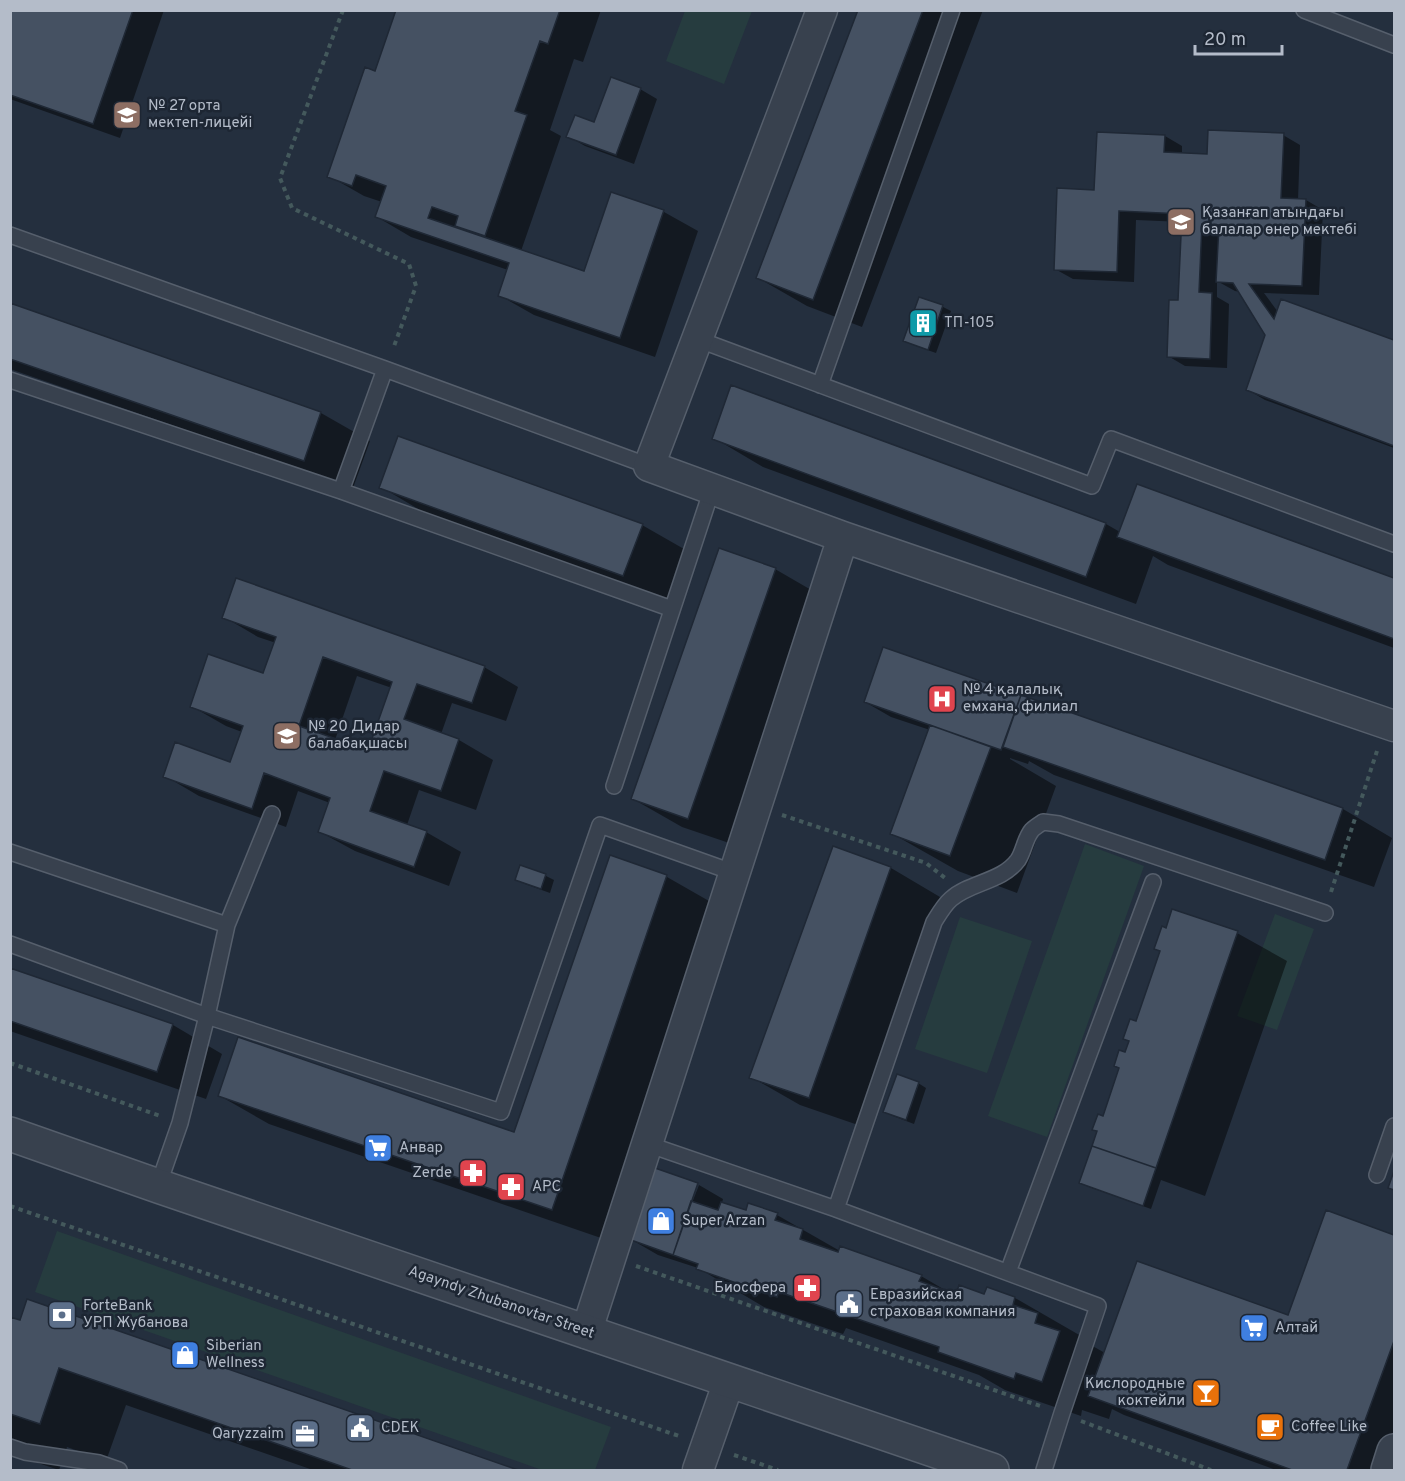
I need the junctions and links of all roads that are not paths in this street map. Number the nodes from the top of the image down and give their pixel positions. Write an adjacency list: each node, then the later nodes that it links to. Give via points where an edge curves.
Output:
1 (822, 10): 6 (street)
2 (952, 10): 9 (lane)
3 (1304, 10): 4 (lane)
4 (1395, 45)
5 (10, 235): 7 (lane)
6 (697, 339): 9 (lane); 10 (street)
7 (385, 369): 10 (lane); 12 (lane)
8 (10, 380): 12 (lane)
9 (820, 384): 14 (lane, via 1092,486 1111,439)
10 (649, 466): 11 (street)
11 (712, 489): 13 (street); 15 (lane)
12 (341, 491): 15 (lane)
13 (843, 537): 16 (street); 20 (street)
14 (1395, 544)
15 (672, 609): 17 (lane)
16 (1390, 724)
17 (614, 786)
18 (272, 814): 23 (lane)
19 (10, 852): 23 (lane)
20 (735, 873): 25 (lane, via 600,825 501,1112); 28 (street)
21 (1153, 882): 32 (lane)
22 (1325, 913): 31 (lane, via 1059,824 1043,822 1032,830 1018,860 990,880 951,899 934,922)
23 (227, 925): 25 (lane)
24 (10, 944): 25 (lane)
25 (207, 1016): 30 (lane, via 180,1123)
26 (1395, 1126): 29 (lane)
27 (10, 1134): 30 (street, Agayndy Zhubanovtar Street)
28 (647, 1144): 31 (lane); 33 (street)
29 (1377, 1175)
30 (158, 1186): 33 (street, Agayndy Zhubanovtar Street)
31 (836, 1209): 32 (lane)
32 (1008, 1272): 40 (lane, via 1098,1306)
33 (586, 1333): 34 (street, Agayndy Zhubanovtar Street)
34 (729, 1381): 37 (street); 39 (street, Agayndy Zhubanovtar Street)
35 (10, 1447): 38 (lane)
36 (1395, 1451): 41 (street)
37 (702, 1458)
38 (119, 1470)
39 (992, 1470)
40 (1044, 1470)
41 (1388, 1470)

